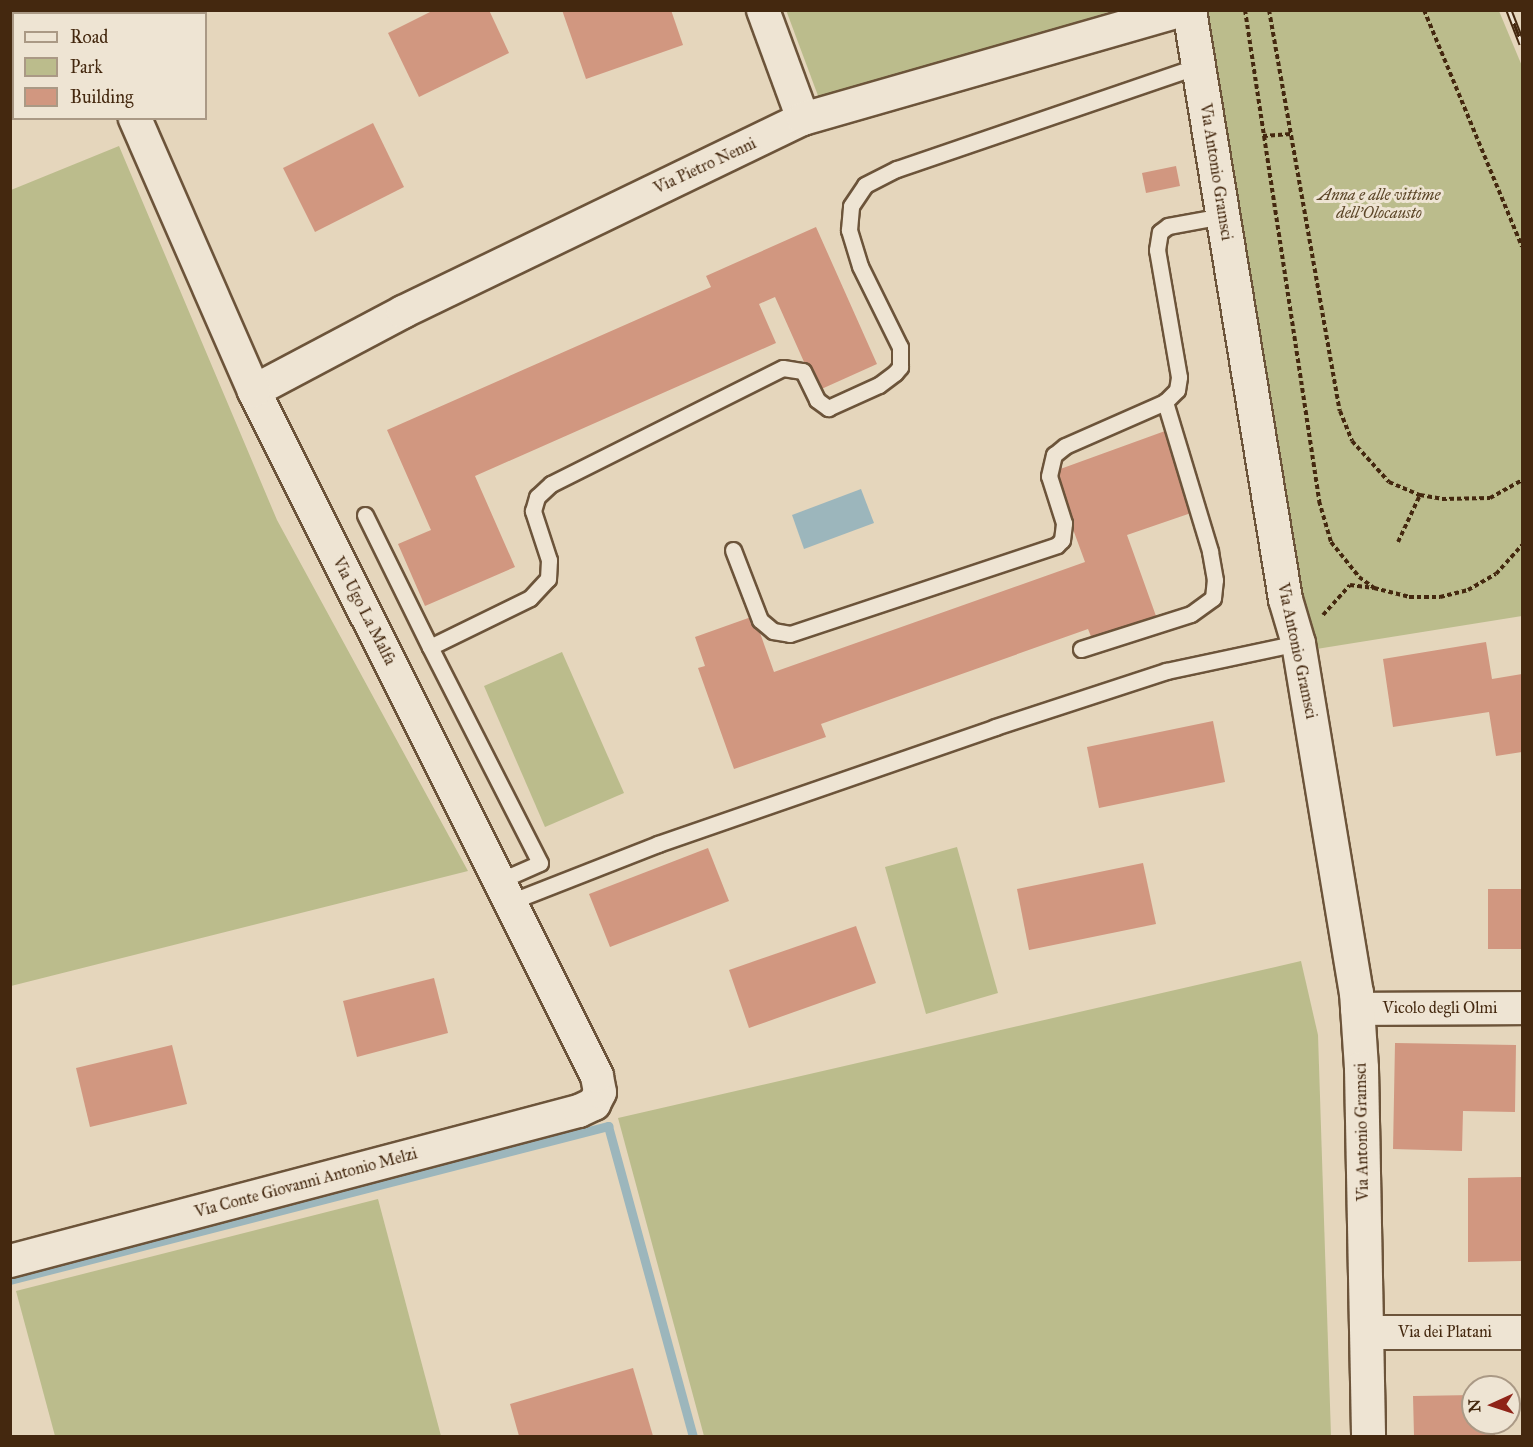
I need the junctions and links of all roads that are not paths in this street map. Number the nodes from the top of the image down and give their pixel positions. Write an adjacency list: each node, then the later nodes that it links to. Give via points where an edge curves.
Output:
1 (763, 10): 5 (street)
2 (1182, 10): 5 (street, Via Pietro Nenni)
3 (1189, 10): 4 (street, Via Antonio Gramsci)
4 (1198, 66): 7 (street, Via Antonio Gramsci); 13 (lane, via 897,169 865,185 851,207 849,230 860,266 900,347 900,367 895,373 873,388 828,408 817,400 803,371 783,368 551,484 537,497 533,511 549,560 544,587 530,598)
5 (803, 119): 8 (street, Via Pietro Nenni, via 413,307)
6 (136, 120): 8 (street, Via Ugo La Malfa)
7 (1223, 216): 9 (lane, via 1168,226 1159,236 1157,250 1179,377 1177,390); 12 (street, Via Antonio Gramsci, via 1285,599)
8 (254, 391): 15 (street, Via Ugo La Malfa)
9 (1165, 402): 11 (lane, via 1065,446 1054,455 1049,476 1064,532 1057,545 1042,552 790,634 773,631 760,620); 14 (lane, via 1210,551 1215,580 1213,598 1198,612)
10 (365, 515): 13 (lane)
11 (733, 550)
12 (1298, 643): 15 (lane, via 1194,664 1128,683 658,844); 17 (street, Via Antonio Gramsci)
13 (430, 647): 15 (lane, via 540,863)
14 (1081, 649)
15 (504, 891): 18 (street, Via Ugo La Malfa, via 597,1076)
16 (1522, 1008): 17 (street, Vicolo degli Olmi)
17 (1357, 1009): 20 (street, Via Antonio Gramsci)
18 (599, 1099): 19 (street, Via Conte Giovanni Antonio Melzi, via 579,1111)
19 (10, 1261)
20 (1367, 1332): 21 (street, Via dei Platani); 22 (street, Via Antonio Gramsci)
21 (1522, 1332)
22 (1368, 1437)

